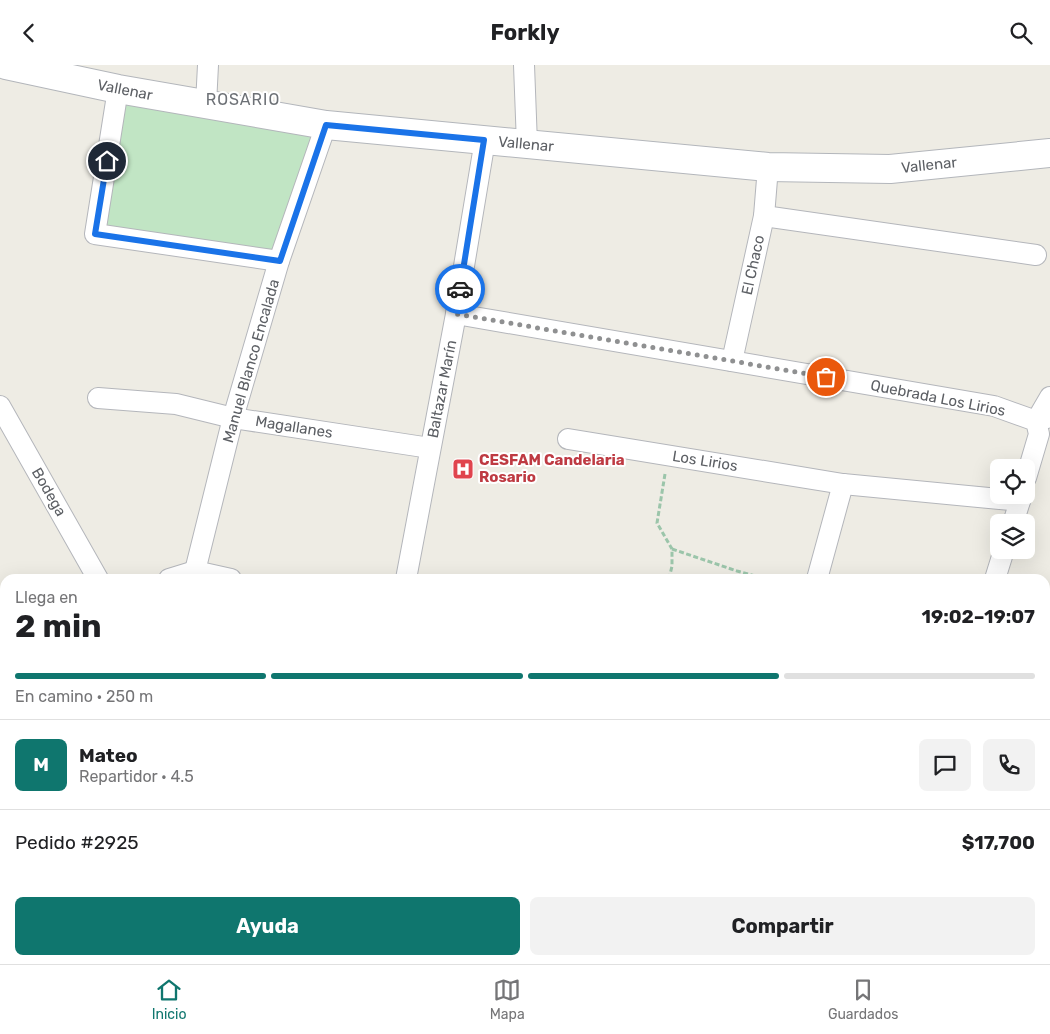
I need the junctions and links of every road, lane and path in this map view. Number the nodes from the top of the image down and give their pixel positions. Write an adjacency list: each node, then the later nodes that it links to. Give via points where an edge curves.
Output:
1 (6, 65): 4 (street, Vallenar)
2 (208, 65): 5 (street)
3 (524, 65): 8 (street)
4 (118, 89): 5 (street, Vallenar); 13 (street, via 95,234)
5 (206, 104): 6 (street, Vallenar)
6 (326, 125): 7 (street, Vallenar); 13 (street, Manuel Blanco Encalada)
7 (484, 140): 8 (street, Vallenar); 14 (street, Baltazar Marín)
8 (527, 144): 10 (street, Vallenar)
9 (1050, 153): 10 (street, Vallenar, via 890,169)
10 (768, 167): 11 (street, El Chaco)
11 (764, 216): 12 (street); 15 (street, El Chaco)
12 (1036, 255)
13 (280, 261): 19 (street, Manuel Blanco Encalada)
14 (456, 314): 15 (street, Quebrada Los Lirios); 22 (street, Baltazar Marín)
15 (732, 361): 20 (street, Quebrada Los Lirios, via 994,406)
16 (1050, 397): 20 (street)
17 (98, 398): 19 (street, Magallanes, via 176,404)
18 (0, 406): 30 (street, Bodega)
19 (233, 418): 22 (street, Magallanes); 29 (street, Manuel Blanco Encalada)
20 (1043, 419): 24 (street)
21 (568, 439): 23 (street, Los Lirios)
22 (430, 448): 33 (street, Baltazar Marín)
23 (668, 455): 25 (street, Los Lirios); 27 (path, via 657,523)
24 (1032, 459)
25 (843, 484): 26 (street, Los Lirios); 36 (street)
26 (990, 496)
27 (672, 549): 34 (path); 35 (path)
28 (1001, 559): 37 (street)
29 (195, 571): 31 (street); 32 (street)
30 (95, 574)
31 (185, 574)
32 (208, 574)
33 (407, 574)
34 (671, 574)
35 (748, 574)
36 (818, 574)
37 (996, 574)

